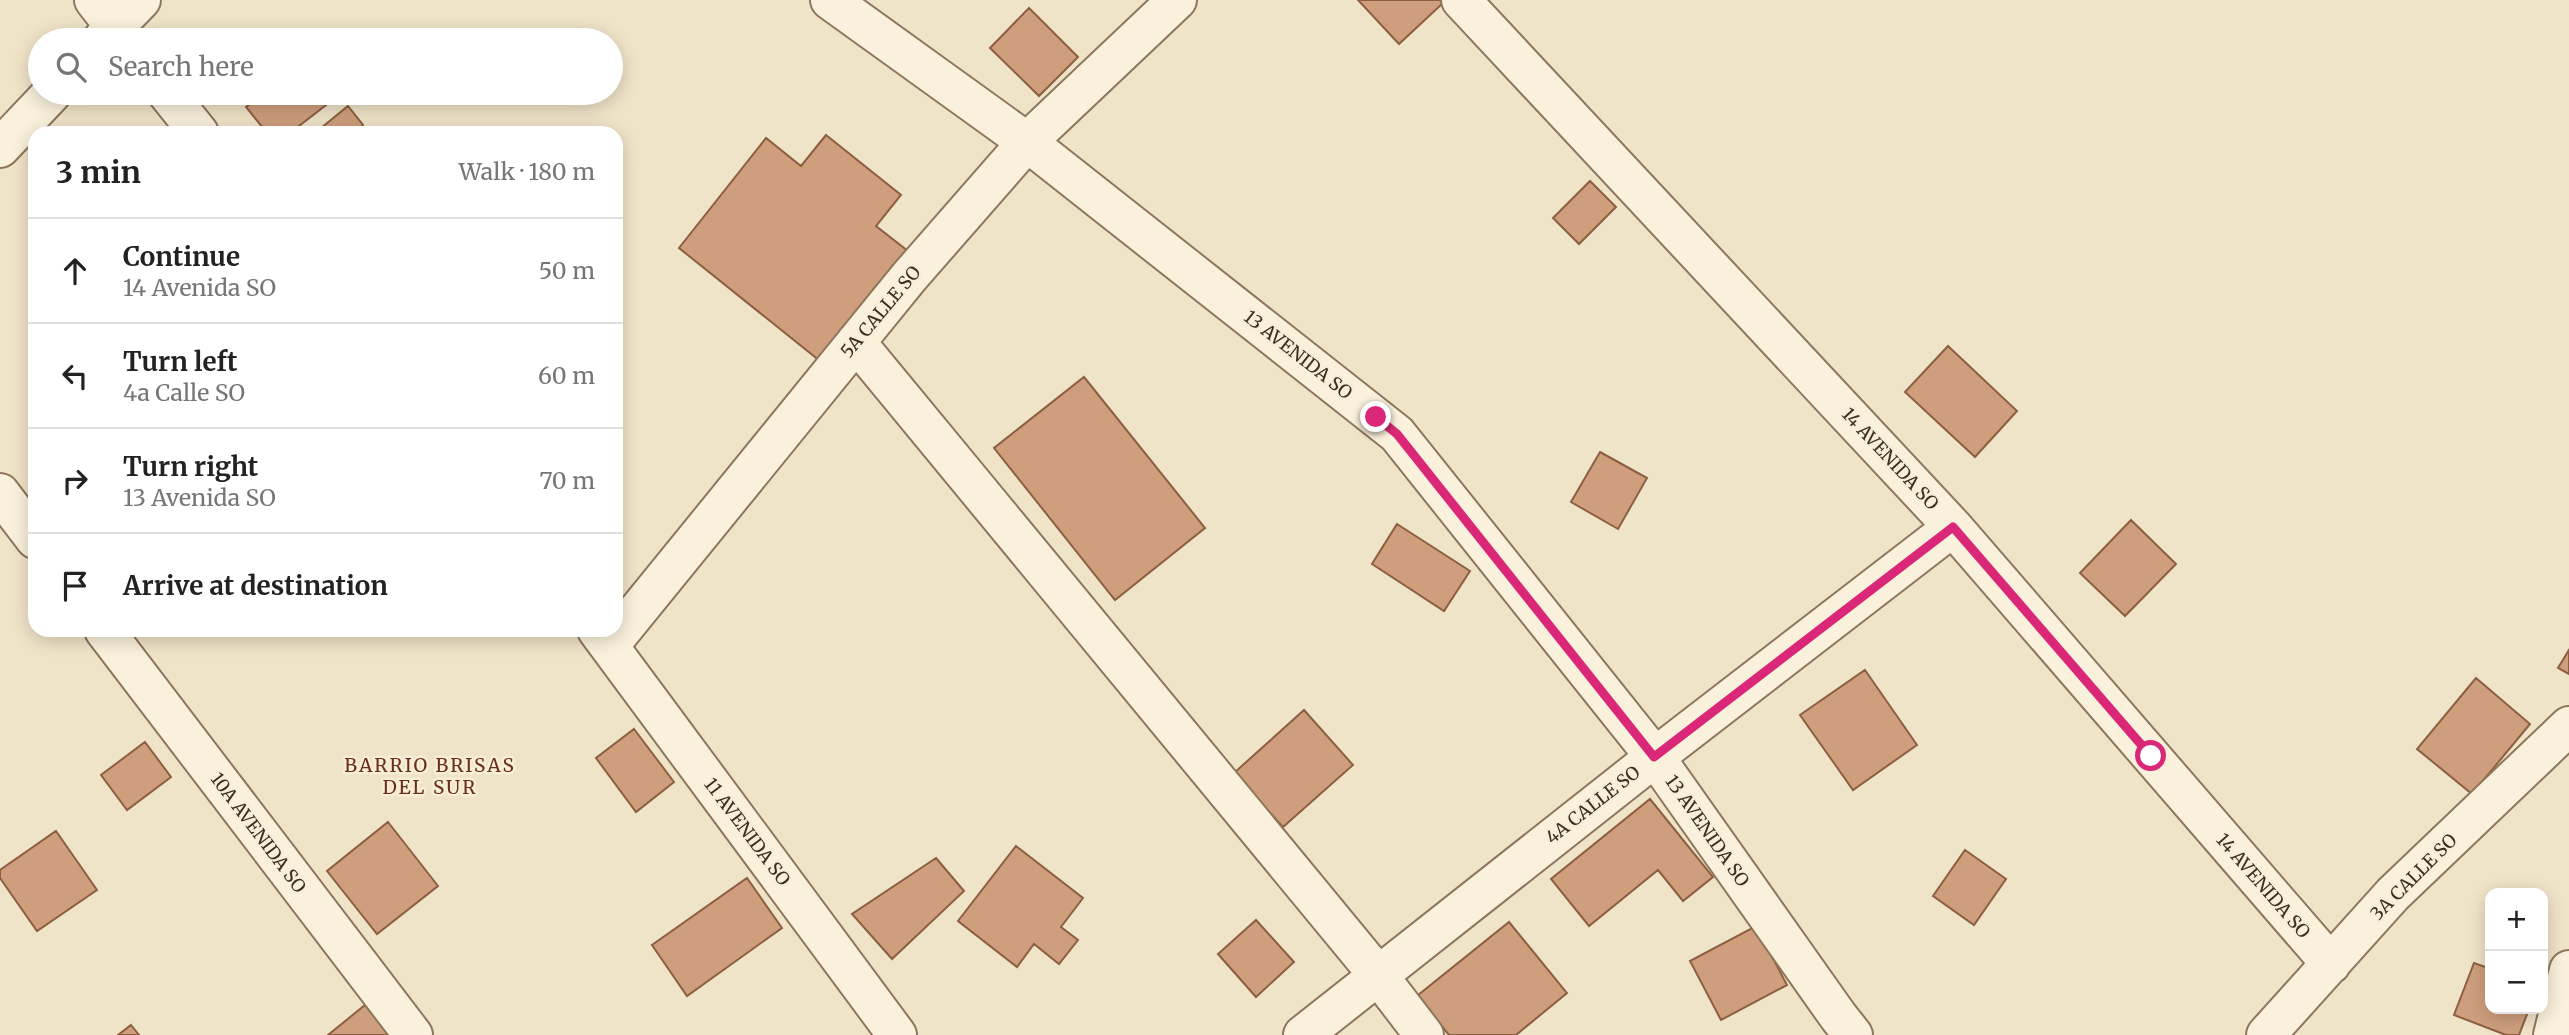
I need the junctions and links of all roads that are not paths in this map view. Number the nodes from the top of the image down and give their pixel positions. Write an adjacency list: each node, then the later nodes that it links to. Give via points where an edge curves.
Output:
1 (141, 0): 5 (street)
2 (830, 0): 9 (street, 13 AVENIDA SO)
3 (1177, 0): 9 (street, 5A CALLE SO)
4 (1461, 0): 13 (street, 14 AVENIDA SO)
5 (109, 27)
6 (41, 105): 10 (street)
7 (177, 105): 8 (street)
8 (193, 126)
9 (1027, 142): 11 (street, 5A CALLE SO); 19 (street, 13 AVENIDA SO, via 1397,434)
10 (0, 148)
11 (856, 342): 15 (street, 5A CALLE SO); 22 (street)
12 (0, 493): 14 (street)
13 (1953, 527): 19 (street, 4A CALLE SO); 20 (street, 14 AVENIDA SO)
14 (28, 530)
15 (623, 615)
16 (109, 637): 23 (street, 10A AVENIDA SO)
17 (603, 638): 24 (street, 11 AVENIDA SO)
18 (2569, 726): 20 (street, 3A CALLE SO, via 2393,894)
19 (1654, 757): 22 (street, 4A CALLE SO); 27 (street, 13 AVENIDA SO)
20 (2331, 964): 28 (street, 3A CALLE SO)
21 (2569, 970): 29 (street)
22 (1378, 975): 25 (street, 4A CALLE SO); 26 (street)
23 (413, 1035)
24 (897, 1035)
25 (1303, 1035)
26 (1424, 1035)
27 (1853, 1035)
28 (2266, 1035)
29 (2553, 1035)

